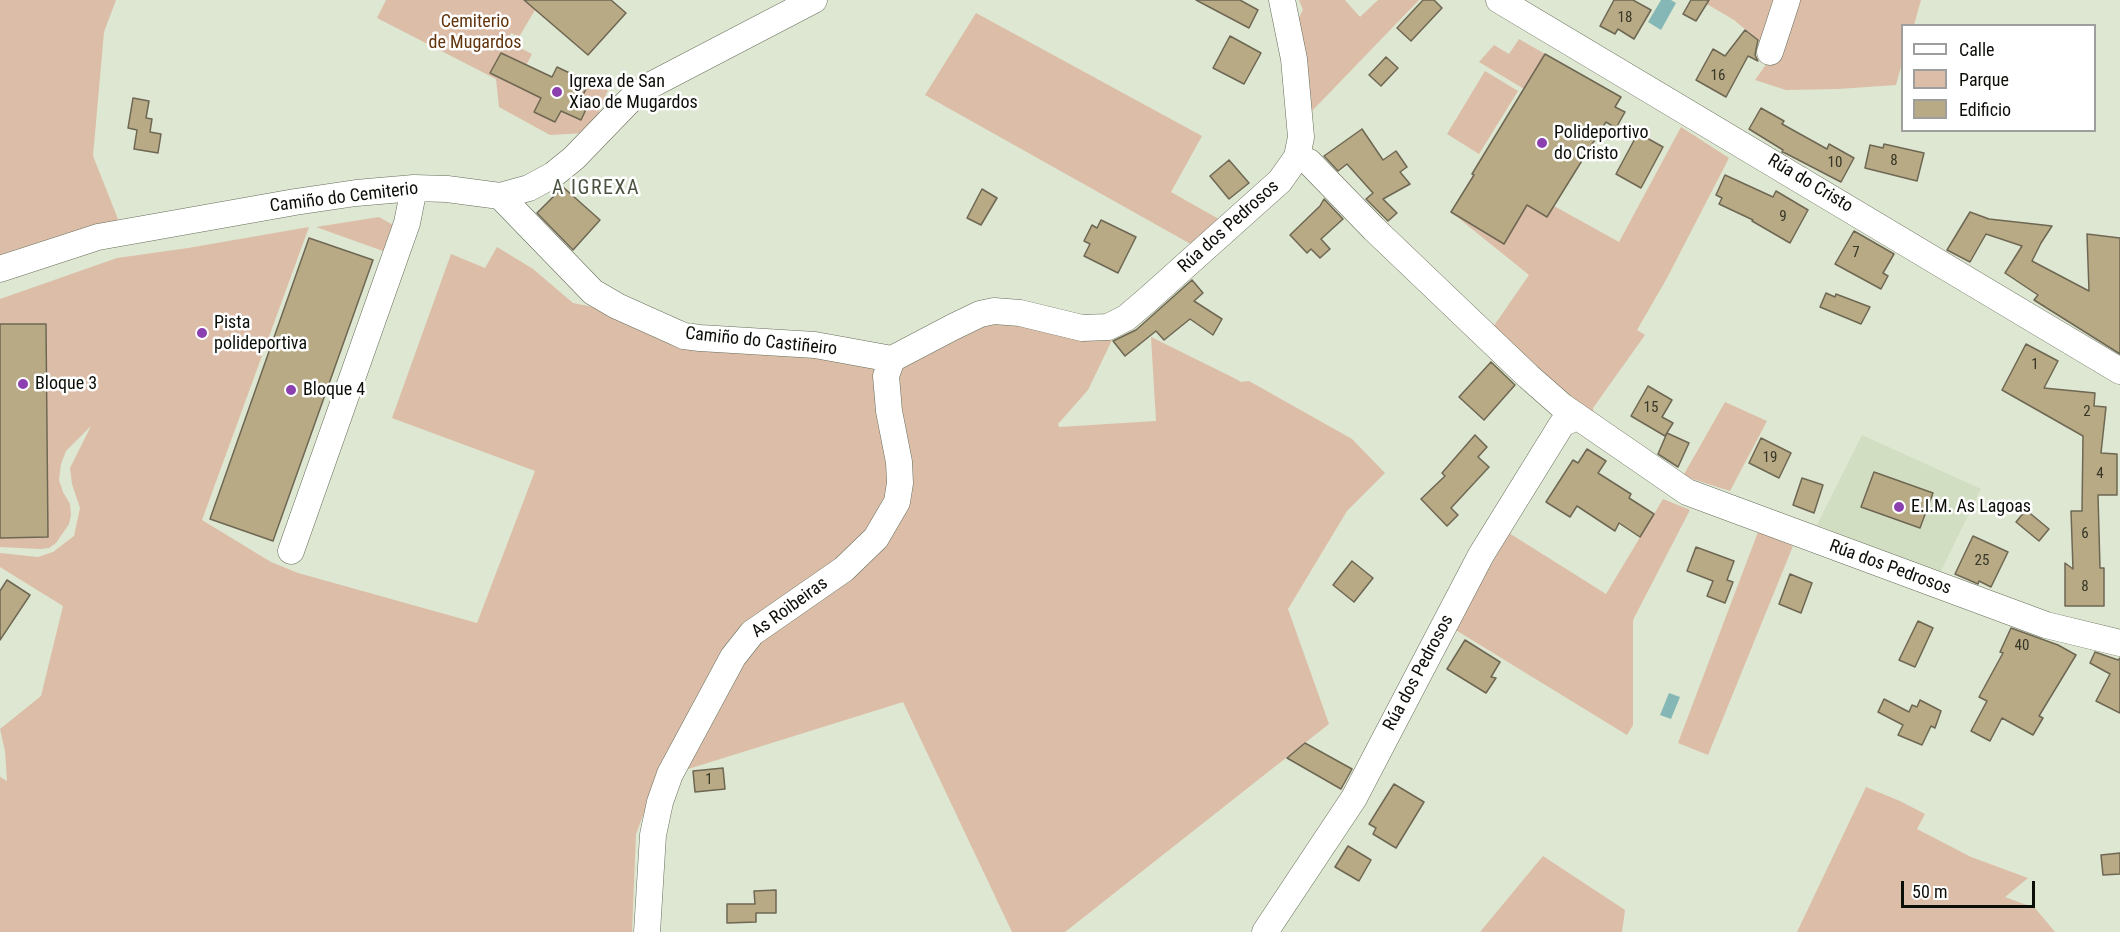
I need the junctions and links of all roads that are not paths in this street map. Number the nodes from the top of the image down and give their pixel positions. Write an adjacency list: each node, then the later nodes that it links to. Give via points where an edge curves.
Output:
1 (813, 0): 8 (street, Camiño do Cemiterio, via 651,85 631,99 553,175 529,188)
2 (1282, 0): 6 (street, via 1300,115)
3 (1499, 0): 11 (street, Rúa do Cristo)
4 (1787, 0): 5 (street)
5 (1770, 52)
6 (1298, 157): 10 (street, Rúa dos Pedrosos, via 1280,181 1199,255 1126,318 1108,327 1082,328 994,311 980,314); 12 (street, Rúa dos Pedrosos, via 1309,162 1374,230)
7 (414, 188): 8 (street, Camiño do Cemiterio); 9 (street, Camiño do Cemiterio, via 295,202 98,237); 13 (street, via 407,223)
8 (500, 196): 10 (street, Camiño do Castiñeiro, via 593,292 675,332 700,338 816,345)
9 (0, 269)
10 (892, 359): 15 (street, As Roibeiras, via 886,376 900,462 897,502 876,538 844,568 752,633 733,657 670,774 660,802 653,835)
11 (2120, 371)
12 (1576, 417): 14 (street, Rúa dos Pedrosos, via 1687,492 2046,625); 16 (street, Rúa dos Pedrosos, via 1562,424 1481,555 1354,798)
13 (291, 551)
14 (2120, 643)
15 (647, 932)
16 (1265, 932)

